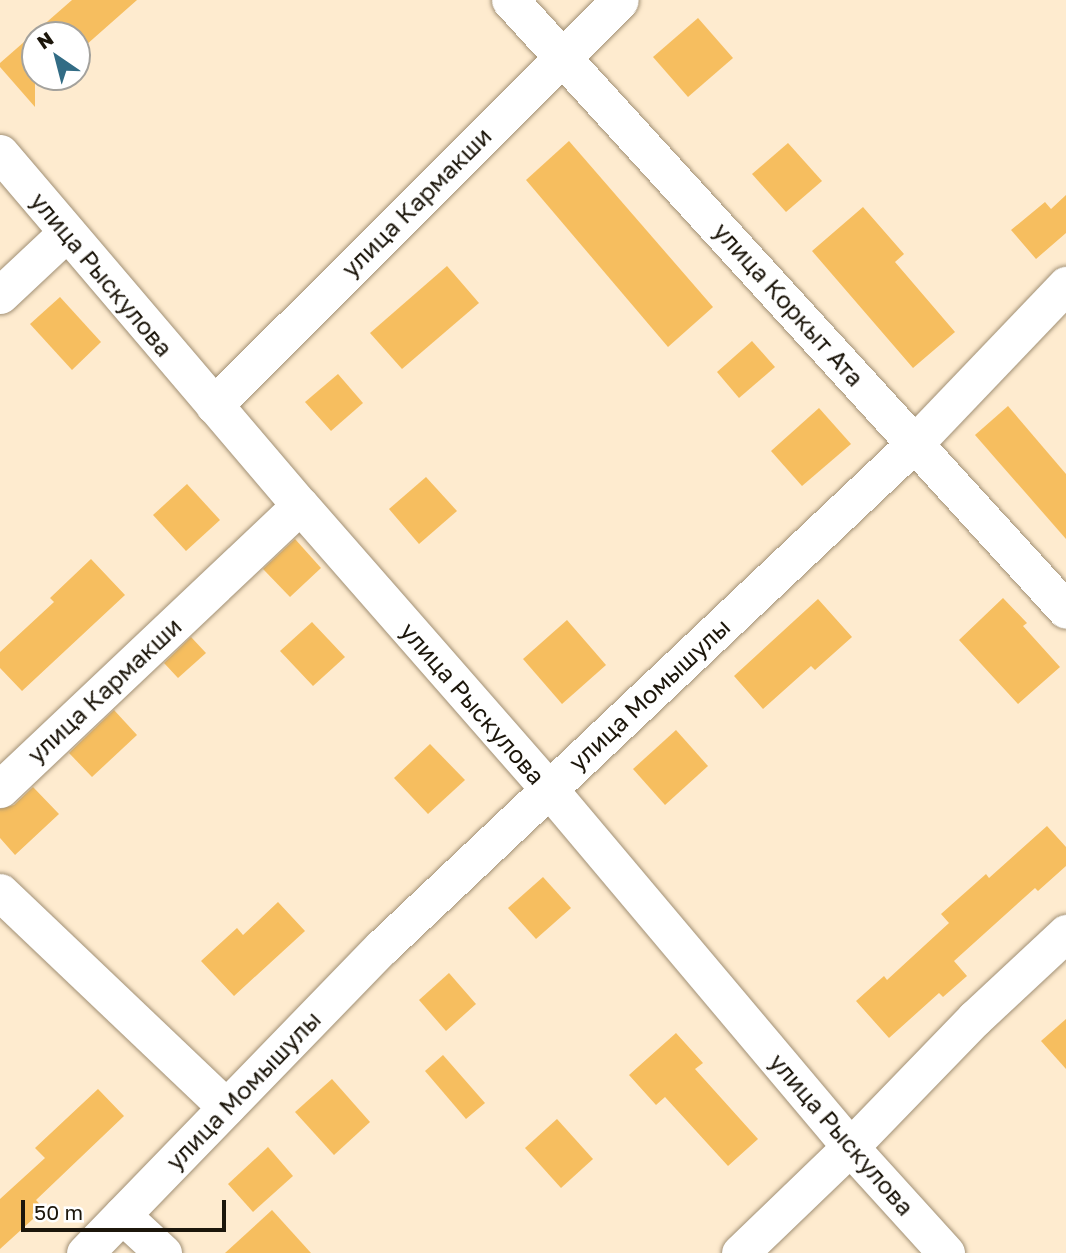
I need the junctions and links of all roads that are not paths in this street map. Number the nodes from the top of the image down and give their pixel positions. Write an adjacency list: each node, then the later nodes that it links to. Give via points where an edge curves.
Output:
1 (510, 0): 3 (street, улица Коркыт Ата)
2 (620, 0): 3 (street, улица Кармакши)
3 (562, 55): 8 (street, улица Кармакши); 9 (street, улица Коркыт Ата)
4 (0, 153): 5 (street, улица Рыскулова)
5 (66, 233): 7 (street); 8 (street, улица Рыскулова)
6 (1066, 285): 9 (street, улица Момышулы)
7 (0, 295)
8 (214, 405): 10 (street, улица Рыскулова)
9 (915, 443): 11 (street, улица Коркыт Ата); 13 (street, улица Момышулы)
10 (300, 505): 12 (street, улица Кармакши); 13 (street, улица Рыскулова)
11 (1066, 610)
12 (0, 789)
13 (549, 789): 16 (street, улица Момышулы, via 382,947); 17 (street, улица Рыскулова)
14 (0, 891): 16 (street)
15 (1066, 933): 17 (street, via 975,1018)
16 (226, 1107): 18 (street, улица Момышулы)
17 (850, 1147): 21 (street); 22 (street, улица Рыскулова)
18 (122, 1215): 19 (street, улица Момышулы); 20 (street)
19 (85, 1253)
20 (163, 1253)
21 (740, 1253)
22 (946, 1253)

